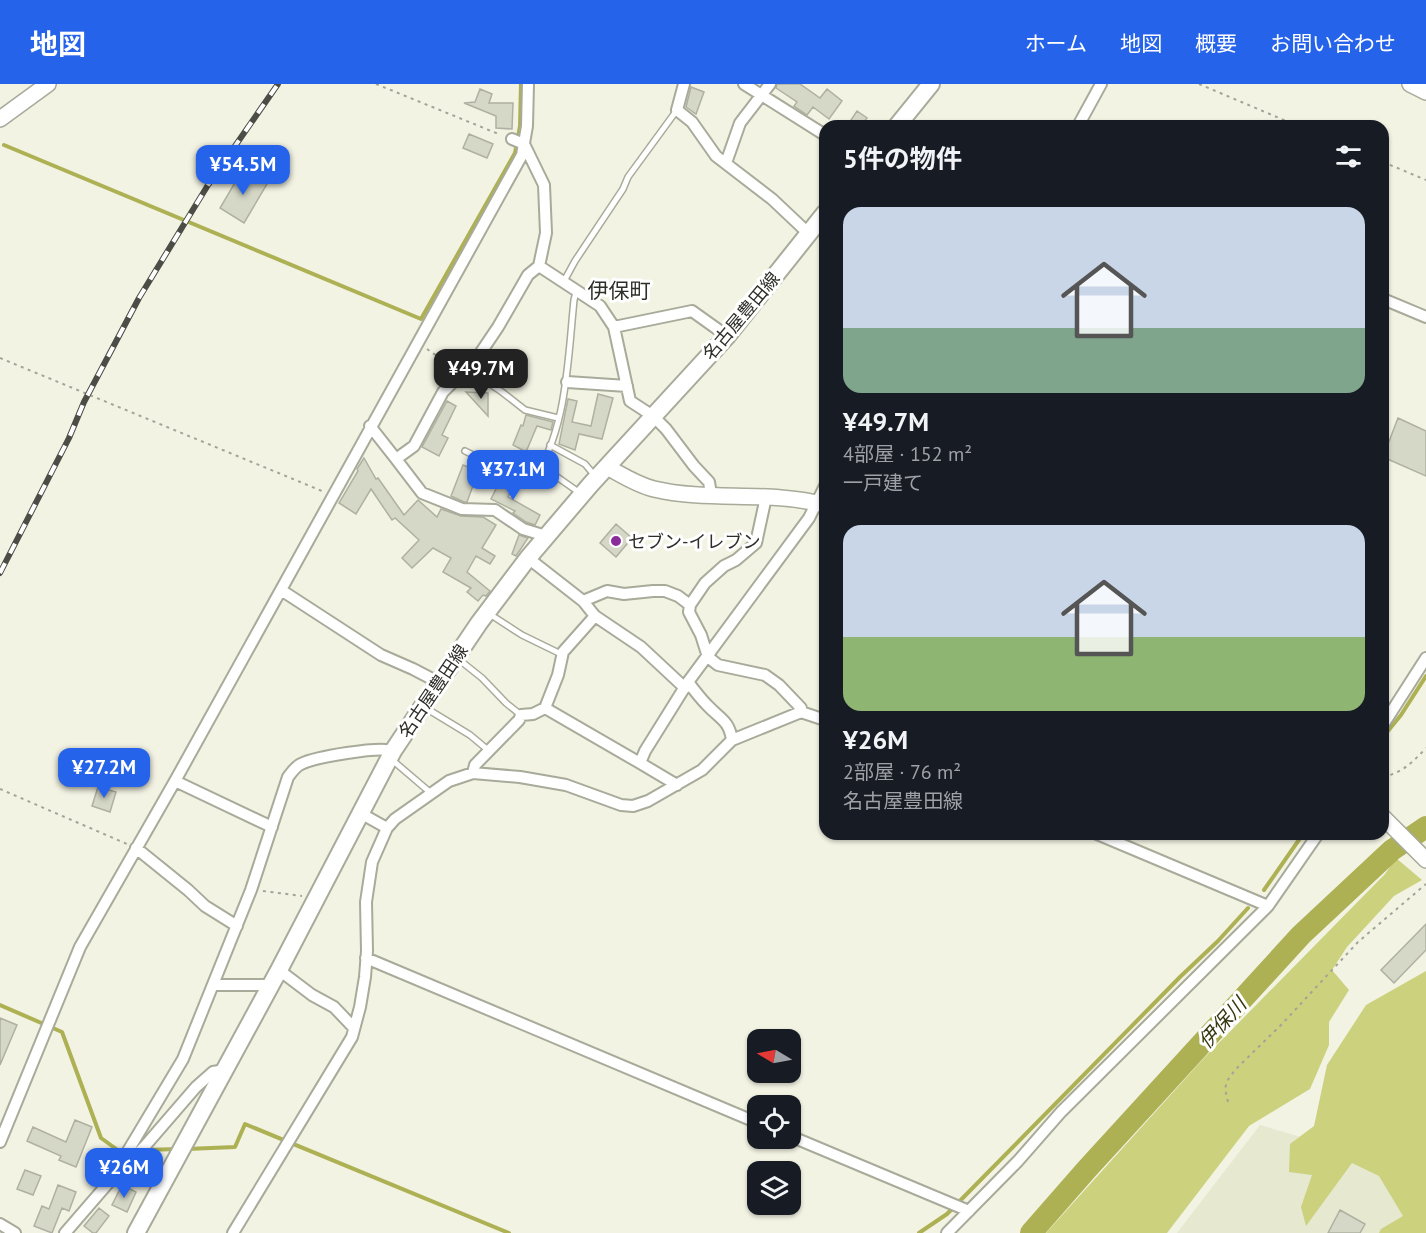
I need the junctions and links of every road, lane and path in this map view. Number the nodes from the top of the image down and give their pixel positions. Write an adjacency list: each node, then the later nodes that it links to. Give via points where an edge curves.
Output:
1 (48, 84): 14 (street)
2 (376, 84): 19 (path)
3 (528, 84): 19 (street, via 527,126)
4 (684, 84): 13 (street)
5 (744, 84): 12 (street)
6 (770, 84): 12 (street)
7 (931, 84): 15 (main road)
8 (1101, 84): 16 (street)
9 (1199, 84): 17 (path)
10 (1410, 84): 11 (street)
11 (1426, 92)
12 (762, 96): 18 (street); 20 (street, via 740,123)
13 (677, 110): 20 (street); 26 (lane, via 628,177)
14 (0, 119)
15 (902, 120)
16 (1081, 120)
17 (1284, 120)
18 (819, 131)
19 (518, 142): 25 (street, via 544,185 546,233); 32 (street, via 522,155)
20 (726, 163): 24 (street)
21 (1389, 165): 22 (path)
22 (1426, 180)
23 (819, 220): 24 (main road, 名古屋豊田線)
24 (808, 233): 31 (main road, 名古屋豊田線)
25 (539, 266): 26 (street); 34 (street, via 528,275)
26 (563, 283): 27 (street)
27 (576, 292): 30 (street, via 600,306); 35 (lane)
28 (1389, 302): 29 (street)
29 (1426, 317)
30 (614, 327): 31 (street, via 692,311); 36 (street)
31 (727, 336): 37 (main road, 名古屋豊田線)
32 (417, 342): 34 (path); 39 (street)
33 (0, 358): 47 (path)
34 (465, 373): 38 (lane, via 502,392 525,410); 42 (street, via 443,392 414,446)
35 (567, 382): 36 (street); 38 (lane)
36 (627, 386): 37 (street, via 630,401)
37 (653, 416): 44 (main road, 名古屋豊田線); 46 (street, via 709,482)
38 (558, 418): 40 (lane)
39 (370, 426): 42 (street); 47 (street)
40 (550, 445): 43 (lane); 44 (lane)
41 (465, 451): 43 (lane, via 530,483)
42 (396, 459): 51 (street, via 422,493 462,509 495,510 523,529)
43 (540, 470): 45 (lane, via 550,472)
44 (602, 472): 45 (main road, 名古屋豊田線); 46 (street, via 652,489)
45 (582, 494): 51 (main road, 名古屋豊田線)
46 (711, 494): 48 (street)
47 (331, 497): 53 (street)
48 (766, 497): 49 (street); 55 (street, via 756,543 705,583)
49 (819, 504)
50 (819, 507): 60 (street)
51 (546, 536): 52 (main road, 名古屋豊田線)
52 (528, 558): 54 (street); 56 (main road, 名古屋豊田線)
53 (280, 590): 62 (street, via 381,655); 77 (street)
54 (583, 602): 55 (street, via 607,591 659,591 678,596); 57 (street)
55 (690, 605): 60 (street, via 689,612)
56 (487, 612): 58 (lane); 59 (main road, 名古屋豊田線)
57 (595, 616): 58 (street); 63 (street, via 641,647)
58 (563, 655): 65 (street)
59 (455, 657): 62 (main road, 名古屋豊田線); 67 (lane)
60 (708, 657): 63 (street); 66 (street, via 718,665 765,675 779,685)
61 (1426, 658): 68 (street)
62 (438, 682): 64 (main road, 名古屋豊田線)
63 (686, 685): 70 (street, via 730,728); 74 (street)
64 (423, 706): 72 (lane); 73 (main road, 名古屋豊田線)
65 (545, 708): 67 (street); 74 (street)
66 (801, 712): 69 (street); 70 (street)
67 (521, 715): 72 (street)
68 (1389, 716)
69 (819, 718)
70 (732, 740): 78 (street, via 702,770)
71 (1426, 748): 76 (path, via 1407,767)
72 (488, 750): 75 (street, via 475,765)
73 (391, 755): 80 (lane); 81 (main road, 名古屋豊田線); 83 (street, via 386,748 299,764 288,777)
74 (640, 763): 78 (street)
75 (473, 774): 78 (street, via 520,777 566,786 633,806); 80 (street, via 449,782)
76 (1389, 776)
77 (175, 781): 83 (street); 87 (street)
78 (677, 785)
79 (0, 789): 87 (path)
80 (432, 794): 84 (street)
81 (362, 814): 84 (street); 91 (main road, 名古屋豊田線)
82 (1389, 823): 88 (street)
83 (272, 827): 90 (street)
84 (387, 828): 94 (street, via 372,862 366,902)
85 (1111, 840): 92 (street)
86 (1314, 840): 92 (street)
87 (136, 848): 93 (street, via 205,906); 103 (street, via 80,947)
88 (1426, 860)
89 (1426, 884): 100 (path, via 1359,942 1235,1070 1225,1089)
90 (251, 890): 91 (path); 93 (street)
91 (316, 898): 95 (main road, 名古屋豊田線)
92 (1268, 906): 105 (street)
93 (237, 926): 96 (street)
94 (366, 958): 98 (street); 101 (street)
95 (279, 969): 97 (main road, 名古屋豊田線); 98 (street, via 334,1007)
96 (213, 985): 97 (street); 104 (street, via 179,1065 132,1143)
97 (271, 985): 99 (main road, 名古屋豊田線)
98 (354, 1028): 110 (street)
99 (225, 1070): 104 (street, via 213,1072 196,1087 145,1146); 109 (main road, 名古屋豊田線)
100 (1228, 1102)
101 (747, 1118)
102 (801, 1141): 105 (street)
103 (0, 1142)
104 (128, 1157): 108 (street)
105 (966, 1210): 111 (street)
106 (0, 1224): 107 (street)
107 (15, 1233)
108 (65, 1233)
109 (136, 1233)
110 (233, 1233)
111 (947, 1233)

